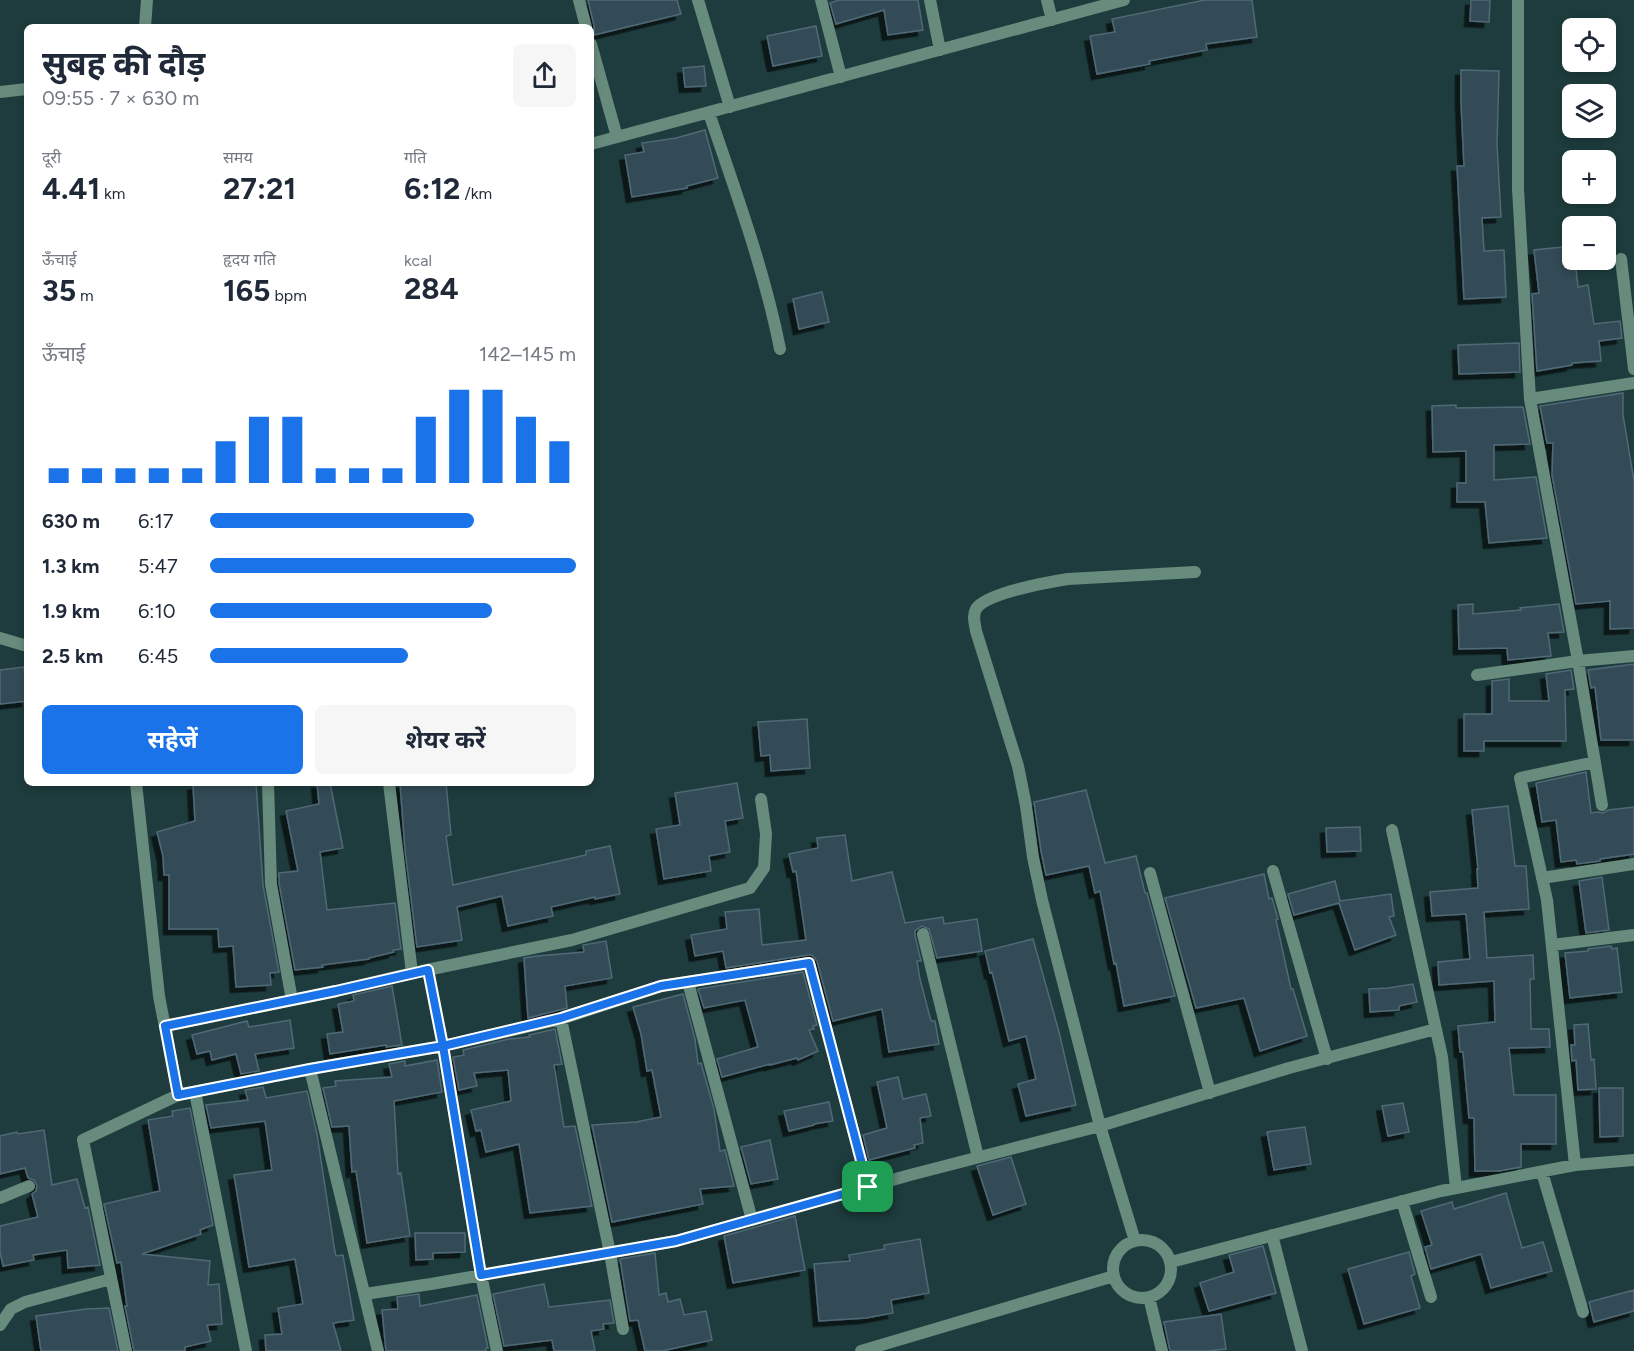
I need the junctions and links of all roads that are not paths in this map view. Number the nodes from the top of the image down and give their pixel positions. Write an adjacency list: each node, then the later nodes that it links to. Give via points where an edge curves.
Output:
1 (147, 0): 10 (street)
2 (579, 0): 11 (street)
3 (698, 0): 17 (street)
4 (821, 0): 14 (street)
5 (930, 0): 12 (street)
6 (1047, 0): 9 (street)
7 (1124, 0): 9 (street)
8 (1518, 0): 25 (street, via 1518,189)
9 (1052, 20): 12 (street)
10 (145, 24)
11 (585, 24)
12 (940, 50): 14 (street)
13 (594, 54): 19 (street)
14 (841, 77): 17 (street)
15 (24, 89): 16 (street)
16 (0, 92)
17 (730, 107): 18 (street)
18 (709, 113): 19 (street); 22 (street, via 773,313)
19 (618, 137): 20 (street)
20 (594, 143)
21 (1621, 259): 23 (street)
22 (780, 349)
23 (1634, 369)
24 (1634, 383): 25 (street)
25 (1530, 399): 30 (street)
26 (1195, 572): 59 (street, via 1054,581 998,595 977,606 974,612 976,631 1018,766 1042,900)
27 (0, 638): 28 (street)
28 (24, 645)
29 (1634, 656): 30 (street)
30 (1578, 661): 31 (street); 32 (street)
31 (1477, 675)
32 (1595, 762): 37 (street); 42 (street, via 1520,778)
33 (136, 786): 51 (street)
34 (268, 786): 49 (street, via 271,884)
35 (389, 786): 47 (street)
36 (761, 799): 46 (street, via 766,834 764,868 750,888 572,940)
37 (1602, 805)
38 (1392, 831): 52 (street)
39 (1634, 864): 42 (street)
40 (1273, 871): 54 (street)
41 (1150, 873): 57 (street)
42 (1542, 878): 45 (street)
43 (922, 934): 60 (street)
44 (1634, 935): 45 (street)
45 (1552, 945): 62 (street)
46 (428, 970): 47 (street); 53 (street)
47 (412, 973): 49 (street)
48 (688, 982): 50 (street, via 661,986); 65 (street, via 809,963); 69 (street)
49 (292, 1000): 51 (street)
50 (561, 1018): 53 (street); 72 (street)
51 (165, 1026): 58 (street)
52 (1436, 1029): 54 (street); 66 (street)
53 (443, 1046): 55 (street); 74 (street)
54 (1327, 1059): 57 (street)
55 (310, 1069): 56 (street); 77 (street)
56 (195, 1092): 58 (street); 85 (street)
57 (1210, 1093): 59 (street)
58 (178, 1095): 76 (street, via 83,1140)
59 (1100, 1126): 60 (street); 71 (street)
60 (978, 1157): 65 (street)
61 (1634, 1160): 62 (street)
62 (1575, 1165): 63 (street)
63 (1542, 1172): 66 (street); 80 (street)
64 (29, 1186): 67 (street)
65 (868, 1187): 69 (street)
66 (1456, 1188): 68 (street)
67 (0, 1198)
68 (1402, 1201): 70 (street); 79 (street)
69 (752, 1220): 72 (street, via 676,1241)
70 (1272, 1236): 73 (street); 91 (street)
71 (1135, 1241): 73 (street, via 1153,1242); 75 (street, via 1115,1258)
72 (610, 1253): 74 (street); 82 (street)
73 (1170, 1262): 78 (street, via 1169,1280)
74 (481, 1275): 77 (street); 87 (street)
75 (1114, 1276): 78 (street, via 1131,1296); 83 (street)
76 (111, 1279): 81 (street, via 25,1302 11,1309); 84 (street)
77 (365, 1294): 86 (street)
78 (1149, 1297): 90 (street)
79 (1431, 1297)
80 (1583, 1312)
81 (0, 1325)
82 (623, 1329)
83 (906, 1338): 88 (street); 89 (street)
84 (126, 1351)
85 (246, 1351)
86 (378, 1351)
87 (497, 1351)
88 (861, 1351)
89 (910, 1351)
90 (1162, 1351)
91 (1302, 1351)

